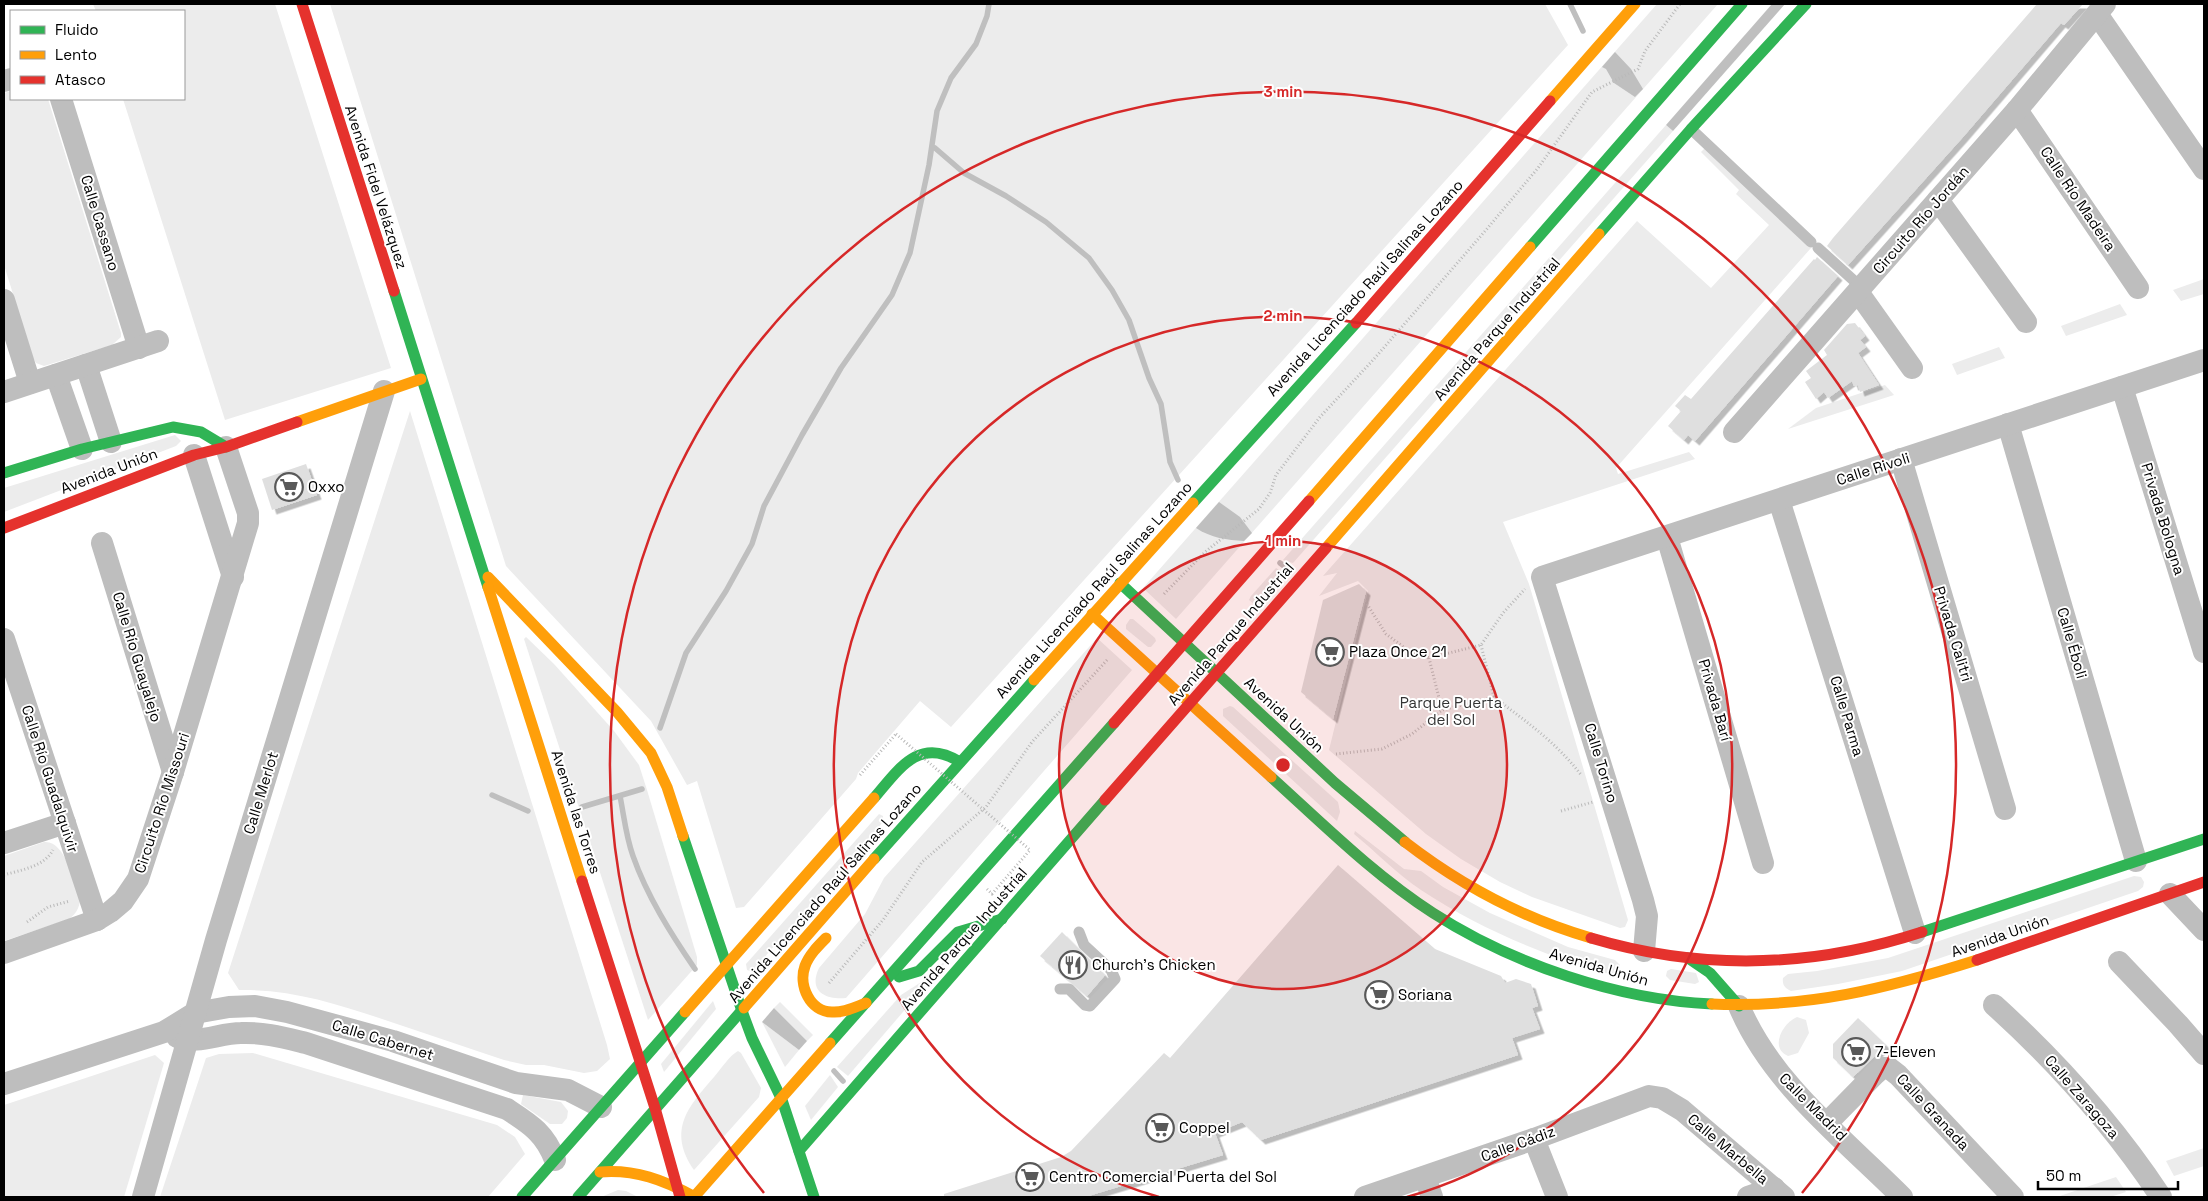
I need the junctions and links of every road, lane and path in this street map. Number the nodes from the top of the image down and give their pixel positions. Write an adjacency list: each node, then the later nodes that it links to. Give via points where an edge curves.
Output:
1 (302, 4): 20 (main road, Avenida Fidel Velázquez)
2 (1635, 4): 40 (main road, Avenida Licenciado Raúl Salinas Lozano, via 1356,323)
3 (1680, 4): 41 (path, via 1645,51 1638,69 1592,92 1538,168 1320,417 1276,475 1265,502 1200,556)
4 (1742, 4): 45 (main road)
5 (1806, 4): 9 (main road, Avenida Parque Industrial)
6 (2101, 9): 8 (street, Circuito Río Jordán); 10 (street)
7 (61, 100): 17 (street, Calle Cassano, via 149,345)
8 (2017, 110): 11 (street, Circuito Río Jordán); 12 (street, Calle Río Madeira)
9 (1691, 129): 13 (lane); 50 (main road, Avenida Parque Industrial)
10 (2204, 169)
11 (1938, 200): 13 (street, Circuito Río Jordán); 15 (street)
12 (2138, 288)
13 (1860, 290): 18 (street); 26 (street, Circuito Río Jordán)
14 (4, 300): 21 (street)
15 (2026, 322)
16 (2204, 360): 22 (street, Calle Rivoli)
17 (86, 365): 19 (street); 27 (street)
18 (1912, 368)
19 (56, 374): 21 (street); 29 (street)
20 (421, 379): 23 (main road, Avenida Unión); 37 (main road, Avenida las Torres)
21 (30, 383): 24 (street)
22 (2122, 387): 25 (street, Calle Rivoli); 47 (street, Privada Bologna)
23 (384, 391): 28 (main road, Avenida Unión); 103 (street, Calle Merlot)
24 (4, 392)
25 (2008, 424): 31 (street, Calle Rivoli); 74 (street, Calle Éboli)
26 (1734, 432)
27 (111, 442): 28 (main road, Avenida Unión, via 173,427 207,433); 29 (main road, Avenida Unión)
28 (226, 447): 30 (main road, Avenida Unión); 38 (street, Circuito Río Missouri, via 248,518)
29 (82, 449): 32 (main road, Avenida Unión)
30 (194, 455): 34 (main road, Avenida Unión); 38 (street)
31 (1901, 460): 33 (street, Calle Rivoli); 63 (street, Privada Calitri)
32 (4, 473)
33 (1779, 500): 35 (street, Calle Rivoli); 88 (street, Calle Parma)
34 (4, 528)
35 (1667, 537): 39 (street, Calle Rivoli); 75 (street, Privada Barí)
36 (102, 543): 57 (street, Calle Río Guayalejo)
37 (483, 572): 94 (main road, Avenida las Torres, via 652,753 667,787); 107 (main road, Avenida las Torres)
38 (233, 576): 57 (street, Circuito Río Missouri)
39 (1536, 581): 46 (path, via 1503,613); 90 (street, Calle Torino, via 1643,900 1647,916)
40 (1120, 583): 43 (main road, Avenida Licenciado Raúl Salinas Lozano); 45 (main road, Avenida Unión)
41 (1162, 596)
42 (1365, 602): 49 (path, via 1396,643)
43 (1092, 614): 51 (main road, Avenida Unión); 56 (main road, Avenida Licenciado Raúl Salinas Lozano)
44 (4, 639): 65 (street, Calle Río Guadalquivir)
45 (1184, 644): 50 (main road, Avenida Unión); 51 (main road)
46 (1481, 645): 49 (path); 52 (path)
47 (2204, 652)
48 (1113, 653): 97 (path, via 1032,742 986,807 922,862 883,920)
49 (1429, 658): 54 (path)
50 (1216, 673): 53 (main road, Avenida Parque Industrial); 60 (main road, Avenida Unión)
51 (1157, 674): 53 (main road, Avenida Unión); 96 (main road)
52 (1494, 697): 54 (path); 59 (path, via 1546,736)
53 (1190, 703): 82 (main road, Avenida Parque Industrial); 99 (main road, Avenida Unión, via 1342,830 1406,893 1456,927 1527,961 1570,977 1692,1003)
54 (1442, 710): 55 (path, via 1391,746)
55 (1334, 754)
56 (960, 762): 72 (main road, Avenida Licenciado Raúl Salinas Lozano); 94 (main road, via 943,753 929,752 906,762)
57 (173, 772): 83 (street, Circuito Río Missouri, via 138,879 123,901)
58 (860, 775): 78 (path, bridge, via 896,734 1030,850 992,894)
59 (1586, 781)
60 (1335, 783): 62 (main road); 71 (main road, Avenida Unión)
61 (1593, 802): 64 (path)
62 (1345, 807)
63 (2005, 809)
64 (1561, 810)
65 (65, 823): 67 (street); 83 (street, Calle Río Guadalquivir)
66 (2204, 839): 69 (main road, Avenida Unión)
67 (4, 843)
68 (1389, 844): 71 (main road)
69 (2186, 845): 73 (main road); 74 (main road, Avenida Unión)
70 (54, 847): 76 (path, via 44,861)
71 (1416, 851): 90 (main road, Avenida Unión, via 1483,895)
72 (878, 854): 80 (main road); 102 (main road, Avenida Licenciado Raúl Salinas Lozano)
73 (2195, 858)
74 (2144, 861): 88 (main road, Avenida Unión)
75 (1763, 864)
76 (4, 875)
77 (2204, 882): 79 (main road, Avenida Unión)
78 (987, 889)
79 (2167, 890): 86 (street); 99 (main road, Avenida Unión, via 2004,951 1890,986 1830,999 1772,1006)
80 (860, 894)
81 (78, 901): 84 (path, via 48,907)
82 (1002, 919): 96 (main road, via 958,932 919,971); 117 (main road, Avenida Parque Industrial)
83 (97, 920): 89 (street, Circuito Río Missouri)
84 (20, 927)
85 (833, 930): 100 (main road, via 808,959 803,972 804,993 810,1003 828,1012 846,1011)
86 (2204, 930)
87 (1079, 932): 98 (lane, via 1084,945 1111,970 1115,979 1090,1006 1069,989)
88 (1915, 933): 92 (main road, Avenida Unión, via 1861,949)
89 (4, 953)
90 (1644, 956): 91 (main road, Avenida Unión)
91 (1686, 957): 92 (main road, Avenida Unión, via 1734,962); 99 (main road, via 1702,965)
92 (1776, 960): 95 (main road)
93 (2120, 962): 106 (street)
94 (726, 965): 102 (main road); 107 (main road)
95 (1750, 975)
96 (886, 981): 100 (main road)
97 (829, 983)
98 (1060, 989)
99 (1740, 998): 115 (street, Calle Madrid, via 1747,1027 1770,1062)
100 (866, 1003): 110 (main road)
101 (1994, 1005): 133 (street, Calle Zaragoza, via 2080,1091)
102 (742, 1011): 110 (main road); 114 (main road, Avenida Licenciado Raúl Salinas Lozano)
103 (195, 1013): 104 (street, Calle Cabernet); 105 (street, Calle Merlot); 108 (street, Calle Cabernet, via 255,1006 287,1012 393,1041)
104 (164, 1032): 105 (street); 109 (street, Calle Cabernet)
105 (188, 1041): 113 (street, Calle Cabernet, via 242,1032 277,1036); 123 (street, Calle Merlot)
106 (2204, 1054)
107 (640, 1063): 112 (main road); 114 (main road)
108 (516, 1083): 112 (street, Calle Cabernet, via 568,1090); 113 (street)
109 (4, 1084)
110 (782, 1100): 117 (main road); 126 (main road)
111 (1670, 1102): 116 (street, Calle Cádiz, via 1649,1096); 122 (street, Calle Marbella)
112 (601, 1107): 118 (main road)
113 (507, 1108): 118 (street, Calle Cabernet, via 542,1135)
114 (654, 1108): 119 (main road, Avenida Licenciado Raúl Salinas Lozano); 121 (main road)
115 (1827, 1123): 131 (street, Calle Madrid); 132 (street, Calle Granada, via 1874,1075 1882,1068 1889,1068)
116 (1534, 1139): 120 (street, Calle Cádiz); 129 (street)
117 (799, 1151): 127 (main road)
118 (554, 1160): 124 (main road)
119 (600, 1172): 121 (main road, via 640,1173); 125 (main road, Avenida Licenciado Raúl Salinas Lozano)
120 (1429, 1187): 128 (street, Calle Cádiz)
121 (678, 1192): 126 (main road)
122 (1779, 1193): 130 (street)
123 (143, 1197)
124 (522, 1197)
125 (578, 1197)
126 (695, 1197)
127 (814, 1197)
128 (1365, 1197)
129 (1557, 1197)
130 (1748, 1197)
131 (1902, 1197)
132 (2013, 1197)
133 (2161, 1197)

